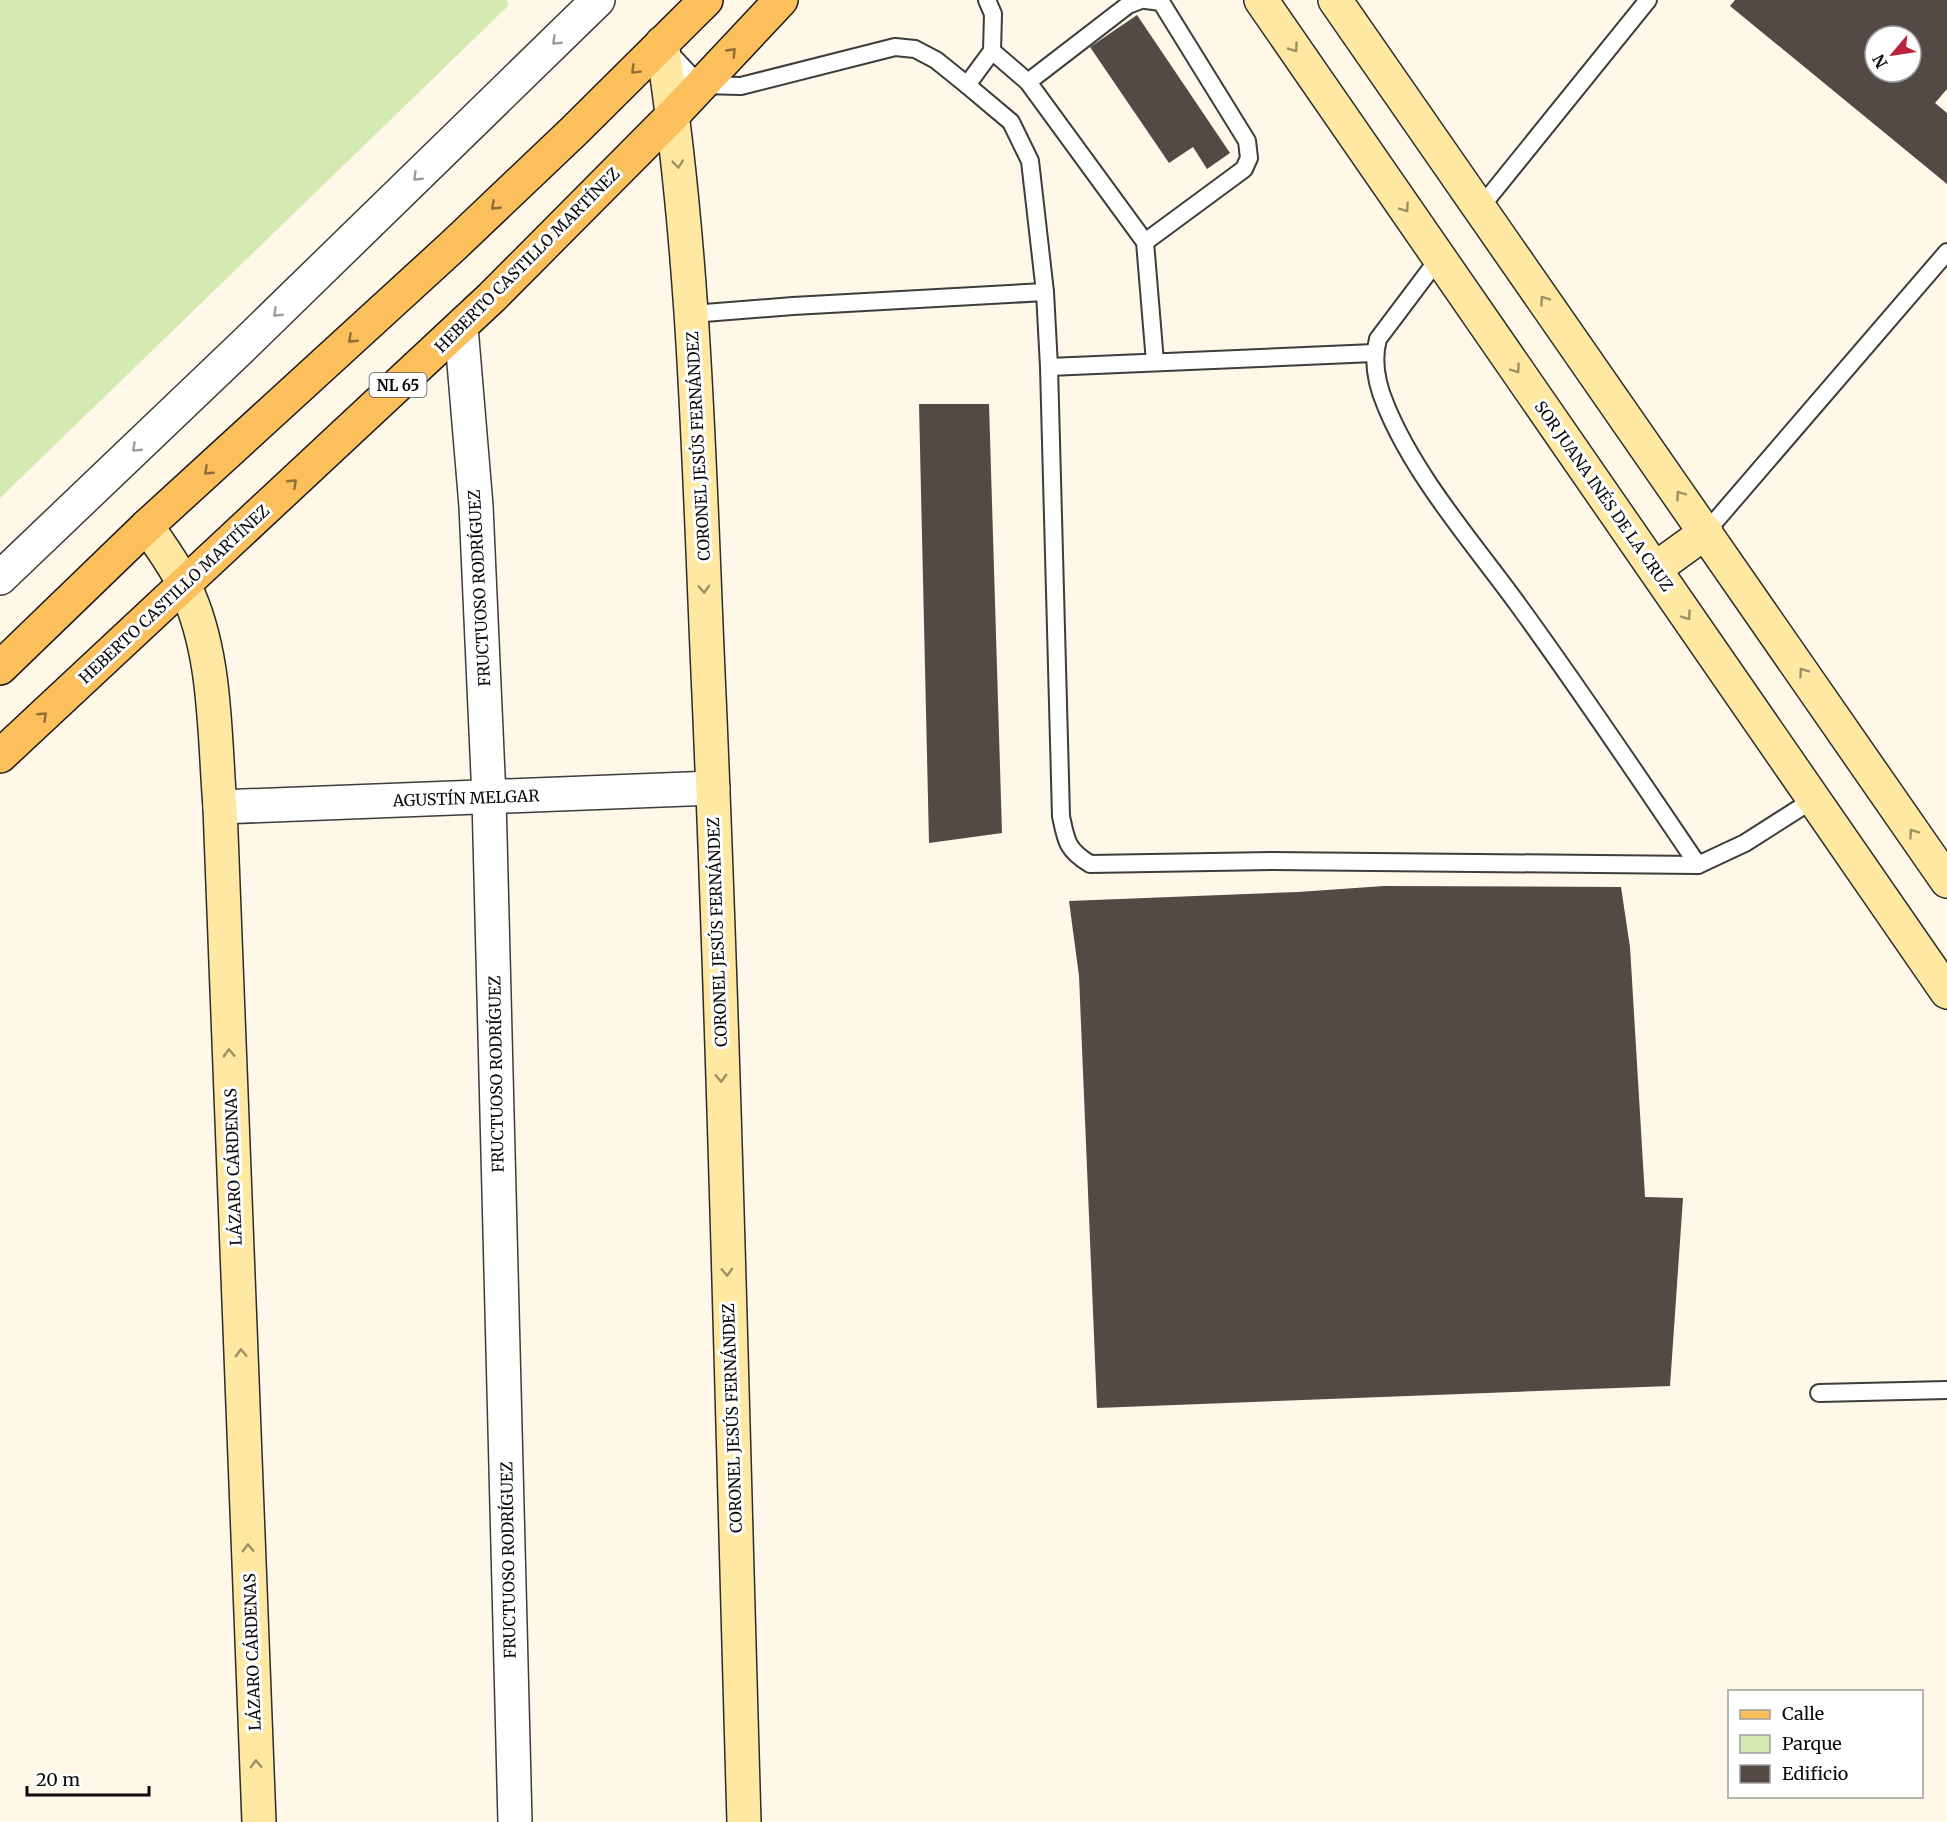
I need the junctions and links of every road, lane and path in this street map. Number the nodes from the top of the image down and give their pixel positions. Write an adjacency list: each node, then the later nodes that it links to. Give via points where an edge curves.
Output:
1 (598, 0): 30 (street, one-way to 30)
2 (680, 0): 11 (main road)
3 (706, 0): 11 (main road)
4 (782, 0): 14 (main road, HEBERTO CASTILLO MARTÍNEZ / NL 65, one-way to 4)
5 (987, 0): 12 (lane, via 993,14)
6 (1141, 0): 13 (lane, via 1128,5)
7 (1146, 0): 18 (lane, via 1161,2 1247,141 1249,158 1244,169)
8 (1261, 0): 20 (street, SOR JUANA INÉS DE LA CRUZ, one-way to 20)
9 (1335, 0): 17 (street)
10 (1648, 0): 17 (lane)
11 (662, 44): 14 (lane); 16 (street, CORONEL JESÚS FERNÁNDEZ); 27 (main road, one-way to 27, via 453,246)
12 (992, 51): 13 (lane); 15 (lane)
13 (1028, 82): 18 (lane)
14 (700, 85): 15 (lane, via 741,86 895,47 915,49 936,60); 16 (main road, HEBERTO CASTILLO MARTÍNEZ / NL 65)
15 (967, 85): 21 (lane, via 1011,122 1030,161)
16 (673, 115): 22 (street, CORONEL JESÚS FERNÁNDEZ, one-way to 22); 23 (main road, HEBERTO CASTILLO MARTÍNEZ / NL 65)
17 (1480, 208): 28 (street, one-way to 17)
18 (1145, 242): 25 (lane)
19 (1947, 252): 28 (lane)
20 (1439, 258): 24 (lane, via 1378,339); 29 (street, SOR JUANA INÉS DE LA CRUZ, one-way to 29)
21 (1045, 292): 22 (lane); 26 (lane)
22 (692, 314): 34 (street, CORONEL JESÚS FERNÁNDEZ, one-way to 34)
23 (461, 327): 31 (main road, HEBERTO CASTILLO MARTÍNEZ / NL 65, one-way to 23); 35 (street, FRUCTUOSO RODRÍGUEZ, via 476,506)
24 (1374, 353): 25 (lane); 38 (lane, via 1385,405 1407,449 1578,687)
25 (1155, 362): 26 (lane)
26 (1049, 367): 38 (lane, via 1061,816 1066,842 1077,856 1090,864 1284,861)
27 (147, 526): 31 (street, LÁZARO CÁRDENAS); 32 (main road)
28 (1706, 532): 29 (street); 39 (street, one-way to 28)
29 (1655, 569): 36 (street, SOR JUANA INÉS DE LA CRUZ, one-way to 36)
30 (0, 578)
31 (184, 584): 33 (main road, HEBERTO CASTILLO MARTÍNEZ / NL 65, one-way to 31); 37 (street, LÁZARO CÁRDENAS, via 208,653)
32 (0, 668)
33 (0, 756)
34 (713, 788): 35 (street, AGUSTÍN MELGAR); 45 (street, CORONEL JESÚS FERNÁNDEZ, one-way to 45)
35 (489, 798): 37 (street, AGUSTÍN MELGAR); 44 (street, FRUCTUOSO RODRÍGUEZ)
36 (1814, 799): 38 (lane, via 1745,843); 40 (street, SOR JUANA INÉS DE LA CRUZ)
37 (220, 807): 43 (street, LÁZARO CÁRDENAS, one-way to 37)
38 (1698, 865)
39 (1947, 881)
40 (1947, 992)
41 (1947, 1390): 42 (lane)
42 (1819, 1393)
43 (259, 1822)
44 (515, 1822)
45 (744, 1822)

